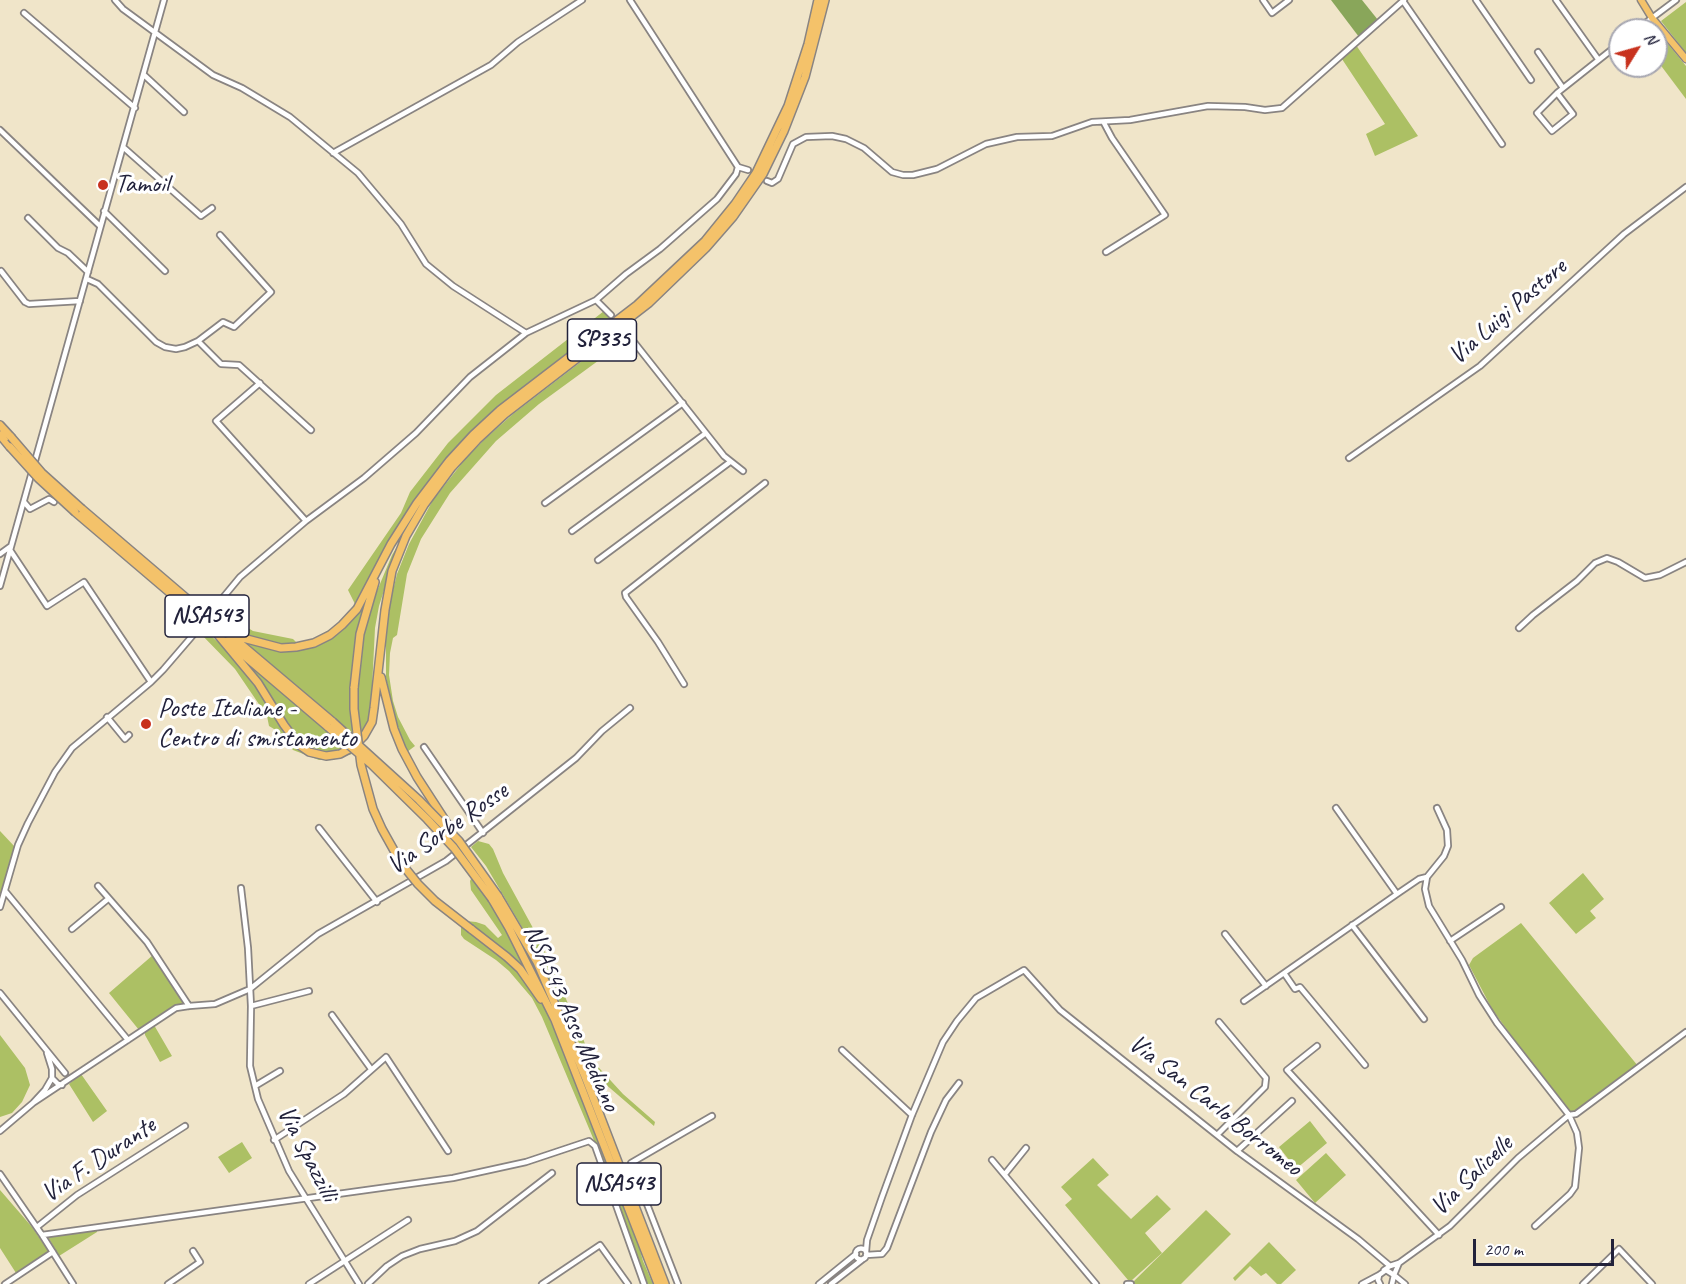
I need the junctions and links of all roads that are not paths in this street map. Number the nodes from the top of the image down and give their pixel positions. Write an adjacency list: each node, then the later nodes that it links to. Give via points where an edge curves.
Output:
1 (115, 0): 16 (street)
2 (164, 0): 16 (street)
3 (582, 0): 32 (street, via 518,42 491,65)
4 (630, 0): 33 (street)
5 (818, 0): 77 (highway, SP335, via 788,106 756,173 735,204 705,241 637,305 473,435 417,503)
6 (825, 0): 82 (highway, SP335, via 808,68 784,131 762,174 733,217 649,303 477,440 424,505 392,571)
7 (1263, 0): 8 (street, via 1272,13)
8 (1289, 0)
9 (1404, 0): 28 (street, via 1282,108 1208,106); 30 (street)
10 (1476, 0): 23 (street)
11 (1556, 0): 20 (street)
12 (1641, 0): 15 (main road)
13 (1676, 0): 15 (street)
14 (24, 13): 26 (street)
15 (1652, 18)
16 (155, 32): 22 (street); 32 (street, via 213,75 283,112)
17 (1668, 37): 21 (main road)
18 (1538, 52): 24 (street)
19 (1608, 52): 20 (street)
20 (1598, 59): 24 (street)
21 (1686, 59)
22 (144, 75): 26 (street); 27 (street)
23 (1531, 80)
24 (1563, 88): 25 (street)
25 (1557, 93): 25 (street, via 1573,114 1552,131 1537,113)
26 (135, 108): 31 (street)
27 (184, 112)
28 (1104, 123): 35 (street, via 1092,122 1052,136 1017,137 986,144 937,169 914,175 892,172 846,139 806,137 793,144 778,179); 42 (street, via 1166,215)
29 (0, 130): 40 (street)
30 (1502, 144)
31 (123, 147): 37 (street, via 201,216); 38 (street)
32 (333, 153): 51 (street, via 358,173 401,224 426,264)
33 (738, 167): 34 (street); 47 (street, via 717,199)
34 (748, 170)
35 (767, 181)
36 (1686, 188): 59 (street, Via Luigi Pastore, via 1623,235 1480,366)
37 (212, 208)
38 (104, 211): 40 (street); 44 (street)
39 (28, 218): 45 (street)
40 (100, 226): 45 (street)
41 (220, 234): 52 (street, via 271,291 234,327 223,322)
42 (1106, 252)
43 (1, 271): 48 (street, via 25,302)
44 (165, 271)
45 (88, 272): 46 (street)
46 (87, 279): 48 (street); 52 (street, via 98,284 156,342 176,349)
47 (596, 300): 49 (street); 51 (street)
48 (80, 301): 63 (street)
49 (611, 315)
50 (626, 332): 54 (street)
51 (526, 333): 67 (street, via 470,377 416,433 364,478)
52 (198, 341): 53 (street, via 221,364 239,365)
53 (260, 383): 56 (street); 67 (street, via 216,421)
54 (683, 403): 57 (street); 65 (street)
55 (0, 425): 66 (highway, bridge)
56 (311, 429)
57 (706, 433): 60 (street); 68 (street)
58 (0, 435): 66 (highway, bridge, via 38,478)
59 (1349, 458)
60 (730, 462): 61 (street); 71 (street)
61 (743, 471)
62 (765, 483): 84 (street, via 626,593)
63 (24, 502): 64 (street, via 30,509 50,499); 69 (street)
64 (54, 502)
65 (545, 503)
66 (78, 511): 80 (highway, NSA543 Asse Mediano / NSA543)
67 (306, 521): 78 (street, via 240,577)
68 (572, 531)
69 (10, 548): 70 (street); 73 (street); 83 (street, via 47,606 84,582)
70 (0, 558): 73 (street)
71 (598, 560)
72 (1686, 562): 81 (street, via 1645,578 1607,558 1594,563)
73 (6, 563): 75 (street)
74 (0, 569): 75 (street)
75 (2, 577): 76 (street)
76 (0, 586)
77 (368, 595): 80 (highway, NSA543, via 330,635 296,647 281,648); 119 (highway, NSA543, bridge, via 354,688 356,728 365,784 381,829 401,863 435,902 520,969)
78 (211, 612)
79 (200, 627): 83 (street)
80 (215, 627): 82 (highway, NSA543, via 258,683 290,735 309,752 340,754 364,736 372,722); 87 (highway, NSA543 Asse Mediano / NSA543)
81 (1519, 628)
82 (379, 671): 94 (highway, NSA543, bridge, via 402,749)
83 (150, 682): 86 (street)
84 (684, 684)
85 (630, 708): 93 (street, Via Sorbe Rosse, via 576,758)
86 (107, 717): 88 (street, via 125,739); 98 (street, via 72,748 55,772 18,845)
87 (331, 724): 94 (highway, NSA543 Asse Mediano / NSA543, bridge, via 419,800); 100 (highway, NSA543 Asse Mediano / NSA543, bridge, via 428,819)
88 (129, 735)
89 (424, 747): 93 (street)
90 (1336, 808): 99 (street)
91 (1437, 808): 95 (street, via 1447,830 1448,846)
92 (319, 828): 102 (street)
93 (483, 833): 102 (street, Via Sorbe Rosse, via 446,861)
94 (459, 841): 100 (highway, NSA543 Asse Mediano / NSA543, bridge)
95 (1427, 877): 99 (street); 108 (street, via 1429,906)
96 (98, 886): 101 (street)
97 (241, 888): 111 (street)
98 (5, 891): 103 (street); 122 (street)
99 (1397, 894): 105 (street)
100 (495, 897): 119 (highway, NSA543 Asse Mediano / NSA543); 181 (highway, NSA543 Asse Mediano / NSA543, via 537,962)
101 (108, 899): 106 (street); 115 (street, via 147,942)
102 (377, 902): 111 (street, Via Sorbe Rosse, via 318,934)
103 (0, 907)
104 (1501, 907): 108 (street)
105 (1352, 925): 109 (street); 118 (street)
106 (72, 929)
107 (1225, 934): 110 (street)
108 (1450, 941): 137 (street, via 1497,1023)
109 (1284, 973): 110 (street); 126 (street)
110 (1266, 986): 114 (street)
111 (250, 989): 115 (street, Via Sorbe Rosse, via 215,1004); 116 (street)
112 (309, 991): 116 (street)
113 (0, 993): 124 (street)
114 (1244, 1001)
115 (189, 1005): 122 (street, Via Sorbe Rosse, via 176,1008)
116 (251, 1006): 134 (street, via 250,1066)
117 (332, 1015): 127 (street)
118 (1424, 1019)
119 (555, 1020): 180 (highway, NSA543 Asse Mediano / NSA543)
120 (1219, 1022): 142 (street, via 1266,1078 1265,1087)
121 (1686, 1032): 137 (street, Via Salicelle, via 1576,1114)
122 (128, 1040): 131 (street, Via Sorbe Rosse)
123 (1317, 1046): 155 (street, via 1287,1070)
124 (44, 1048): 129 (street); 130 (street)
125 (842, 1050): 138 (street)
126 (1365, 1065)
127 (371, 1069): 143 (street, via 344,1094); 145 (street, via 386,1057)
128 (280, 1071): 134 (street, Via Spazzilli)
129 (66, 1073): 130 (street, via 58,1072); 131 (street)
130 (52, 1077): 133 (street); 136 (street)
131 (69, 1080): 133 (street)
132 (959, 1083): 162 (street, via 931,1132 887,1248 882,1254)
133 (62, 1085): 136 (street)
134 (255, 1086): 143 (street, Via Spazzilli)
135 (1292, 1101): 146 (street)
136 (33, 1103): 141 (street)
137 (1569, 1114): 153 (street, via 1578,1142 1575,1187); 155 (street, Via Salicelle)
138 (912, 1115): 142 (street, Via San Carlo Borromeo, via 943,1042 957,1021 976,998 1024,970 1060,1010); 157 (street)
139 (712, 1116): 182 (street, via 631,1163)
140 (184, 1126): 154 (street, Via F. Durante, via 77,1195)
141 (0, 1131)
142 (1217, 1135): 146 (street, Via San Carlo Borromeo)
143 (274, 1140): 151 (street, Via Spazzilli)
144 (1026, 1148): 150 (street)
145 (448, 1151)
146 (1237, 1151): 165 (street, Via San Carlo Borromeo)
147 (992, 1160): 150 (street)
148 (552, 1173): 176 (street, via 477,1231 402,1256)
149 (0, 1174): 154 (street)
150 (1005, 1174): 185 (street)
151 (305, 1199): 156 (street); 163 (street, Via Spazzilli); 179 (street, via 504,1168 589,1141 595,1146)
152 (408, 1220): 163 (street)
153 (1535, 1226)
154 (37, 1227): 156 (street)
155 (1439, 1234): 164 (street, Via Salicelle)
156 (42, 1235): 160 (street)
157 (867, 1239): 158 (street); 162 (street)
158 (860, 1249): 161 (street); 162 (street)
159 (193, 1251): 173 (street, via 200,1262)
160 (53, 1252): 171 (street); 172 (street)
161 (855, 1254): 162 (street, via 858,1258); 166 (street)
162 (865, 1255): 168 (street)
163 (346, 1261): 174 (street); 175 (street, Via Spazzilli)
164 (1400, 1263): 165 (street); 170 (street)
165 (1390, 1266): 167 (street)
166 (840, 1267): 168 (street); 183 (street)
167 (1384, 1270): 169 (street); 170 (street)
168 (845, 1273): 184 (street)
169 (1379, 1275): 186 (street); 187 (street)
170 (1394, 1275): 188 (street); 189 (street)
171 (4, 1284)
172 (73, 1284)
173 (168, 1284)
174 (309, 1284)
175 (359, 1284)
176 (368, 1284)
177 (542, 1284): 178 (street, via 600,1245)
178 (628, 1284)
179 (644, 1284)
180 (658, 1284)
181 (665, 1284)
182 (678, 1284)
183 (819, 1284)
184 (831, 1284)
185 (1096, 1284)
186 (1362, 1284)
187 (1380, 1284)
188 (1392, 1284)
189 (1405, 1284)
190 (1583, 1284): 191 (street, via 1618,1249)
191 (1652, 1284)

